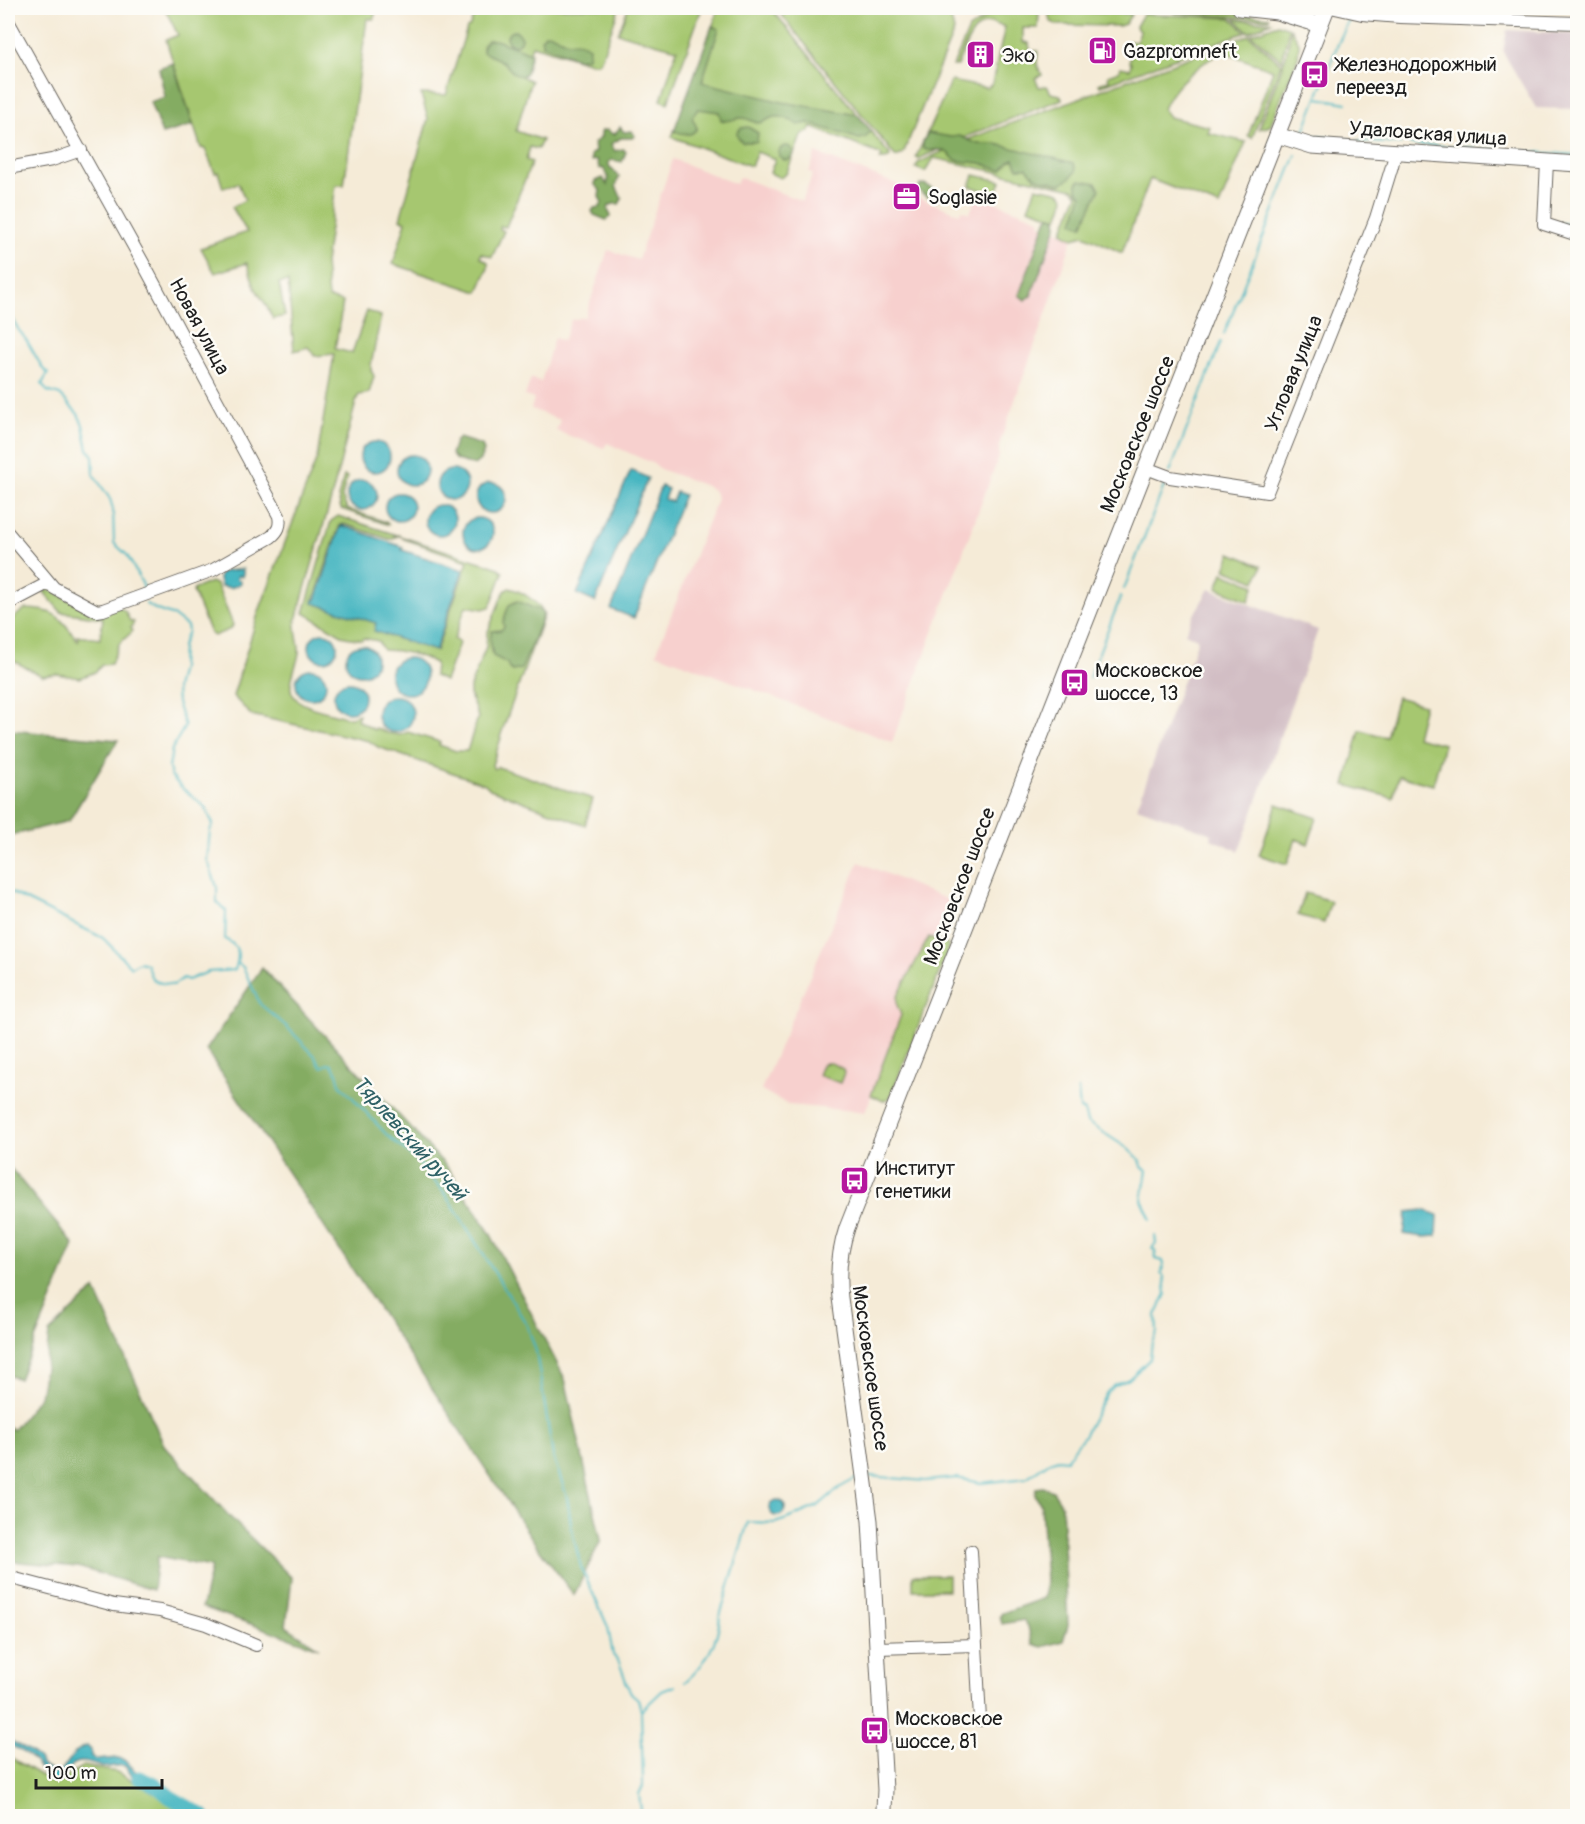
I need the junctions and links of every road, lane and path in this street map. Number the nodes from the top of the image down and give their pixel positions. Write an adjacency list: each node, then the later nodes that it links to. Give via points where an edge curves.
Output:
1 (1240, 8): 6 (main road, via 1278,12)
2 (1327, 8): 6 (main road, Московское шоссе)
3 (1335, 8): 5 (street, via 1400,17)
4 (8, 21): 8 (street, Новая улица)
5 (1578, 23)
6 (1320, 25): 7 (main road, Московское шоссе)
7 (1277, 135): 9 (main road, Удаловская улица, via 1312,146); 14 (main road, Московское шоссе)
8 (81, 150): 12 (street); 16 (street, Новая улица, via 280,520 271,537 213,570 103,610 97,611)
9 (1395, 152): 10 (main road, Удаловская улица); 14 (street, Угловая улица, via 1376,218 1267,492 1170,477)
10 (1547, 162): 11 (main road, Удаловская улица); 13 (street, via 1544,224)
11 (1578, 164)
12 (8, 168)
13 (1578, 235)
14 (1146, 468): 22 (main road, Московское шоссе, via 840,1251 840,1298 866,1485)
15 (8, 533): 16 (street)
16 (48, 583): 17 (street)
17 (8, 604)
18 (971, 1551): 21 (street)
19 (8, 1577): 20 (street, via 114,1605 160,1611 206,1624)
20 (256, 1645)
21 (976, 1645): 22 (street); 23 (street)
22 (878, 1648): 24 (main road, Московское шоссе, via 885,1790)
23 (980, 1720)
24 (882, 1816)

